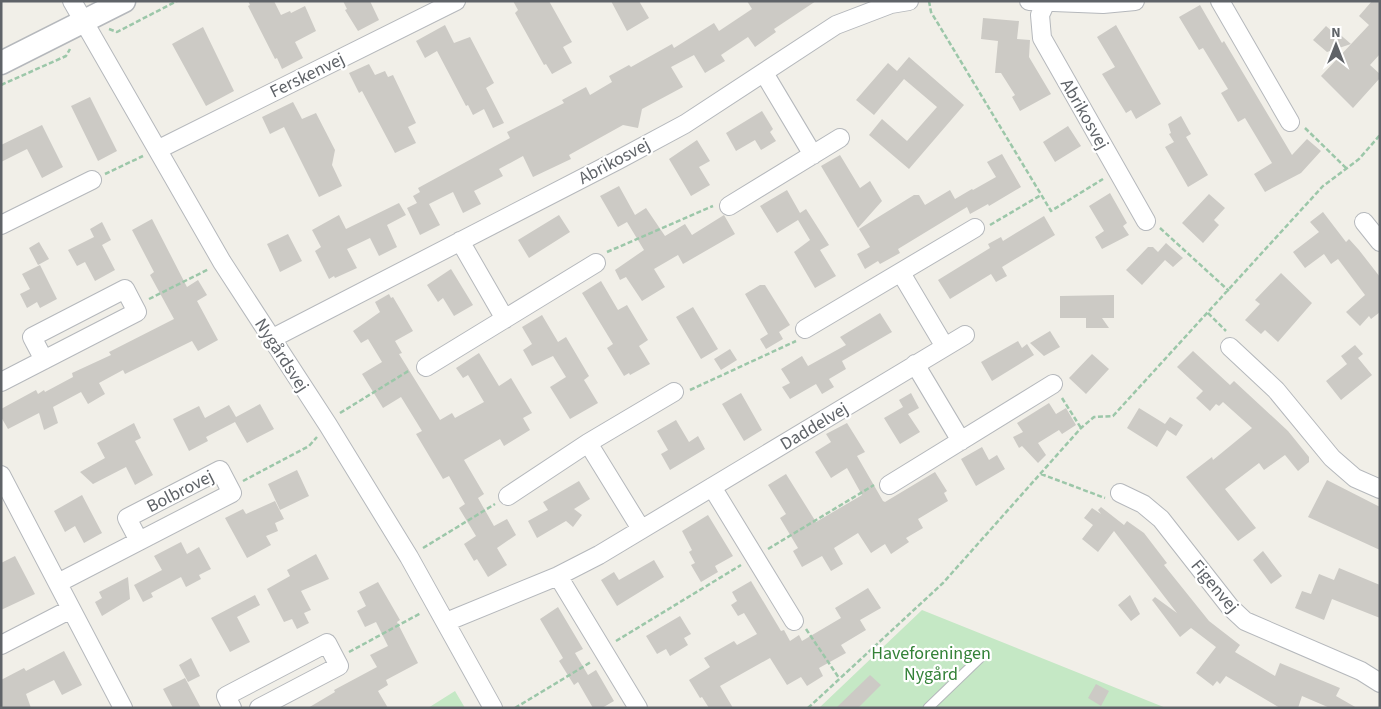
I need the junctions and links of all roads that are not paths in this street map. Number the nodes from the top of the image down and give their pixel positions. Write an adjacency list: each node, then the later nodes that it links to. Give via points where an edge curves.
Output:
1 (72, 1): 8 (street, Nygårdsvej)
2 (124, 1): 8 (street)
3 (456, 1): 13 (street, Ferskenvej)
4 (909, 1): 10 (street, Abrikosvej, via 891,4 836,25)
5 (1134, 1): 7 (street, Abrikosvej, via 1103,4)
6 (1220, 1): 11 (street)
7 (1038, 2): 17 (street, Abrikosvej, via 1042,38)
8 (85, 21): 9 (street); 13 (street, Nygårdsvej)
9 (1, 63)
10 (764, 73): 14 (street); 21 (street, Abrikosvej, via 685,124)
11 (1290, 122)
12 (840, 138): 14 (street)
13 (159, 149): 28 (street, Nygårdsvej, via 222,262)
14 (813, 155): 16 (street)
15 (92, 180): 19 (street)
16 (729, 206)
17 (1146, 221)
18 (1364, 222): 22 (street)
19 (1, 224)
20 (975, 228): 24 (street)
21 (460, 241): 25 (street); 28 (street, Abrikosvej)
22 (1380, 242)
23 (596, 263): 25 (street)
24 (901, 273): 26 (street); 29 (street)
25 (505, 319): 33 (street)
26 (805, 329)
27 (965, 335): 29 (street, Daddelvej)
28 (271, 339): 51 (street, Nygårdsvej, via 328,425)
29 (944, 347): 32 (street, Daddelvej)
30 (1230, 347): 42 (street, via 1276,390 1332,458 1356,478)
31 (44, 360): 31 (street, via 137,312 125,289 32,337); 34 (street)
32 (916, 364): 37 (street); 41 (street, Daddelvej)
33 (426, 367)
34 (1, 382)
35 (1053, 384): 37 (street)
36 (674, 392): 38 (street)
37 (961, 441): 40 (street)
38 (588, 444): 44 (street); 45 (street)
39 (1, 475): 48 (street)
40 (889, 485)
41 (712, 487): 45 (street, Daddelvej); 50 (street)
42 (1380, 489)
43 (1120, 493): 54 (street, Figenvej, via 1143,504 1162,519 1230,607 1245,621 1361,671)
44 (508, 496)
45 (640, 529): 47 (street, Daddelvej)
46 (139, 541): 46 (street, Bolbrovej, via 232,492 220,470 127,518); 48 (street, Bolbrovej)
47 (558, 576): 51 (street, Daddelvej); 59 (street)
48 (58, 583): 49 (street)
49 (72, 609): 52 (street); 55 (street)
50 (794, 621)
51 (446, 622): 58 (street, Nygårdsvej)
52 (1, 645)
53 (984, 654): 60 (lane)
54 (1380, 683)
55 (124, 708)
56 (232, 708): 57 (street, via 226,696 327,643 339,666)
57 (258, 708)
58 (493, 708)
59 (638, 708)
60 (928, 708)

